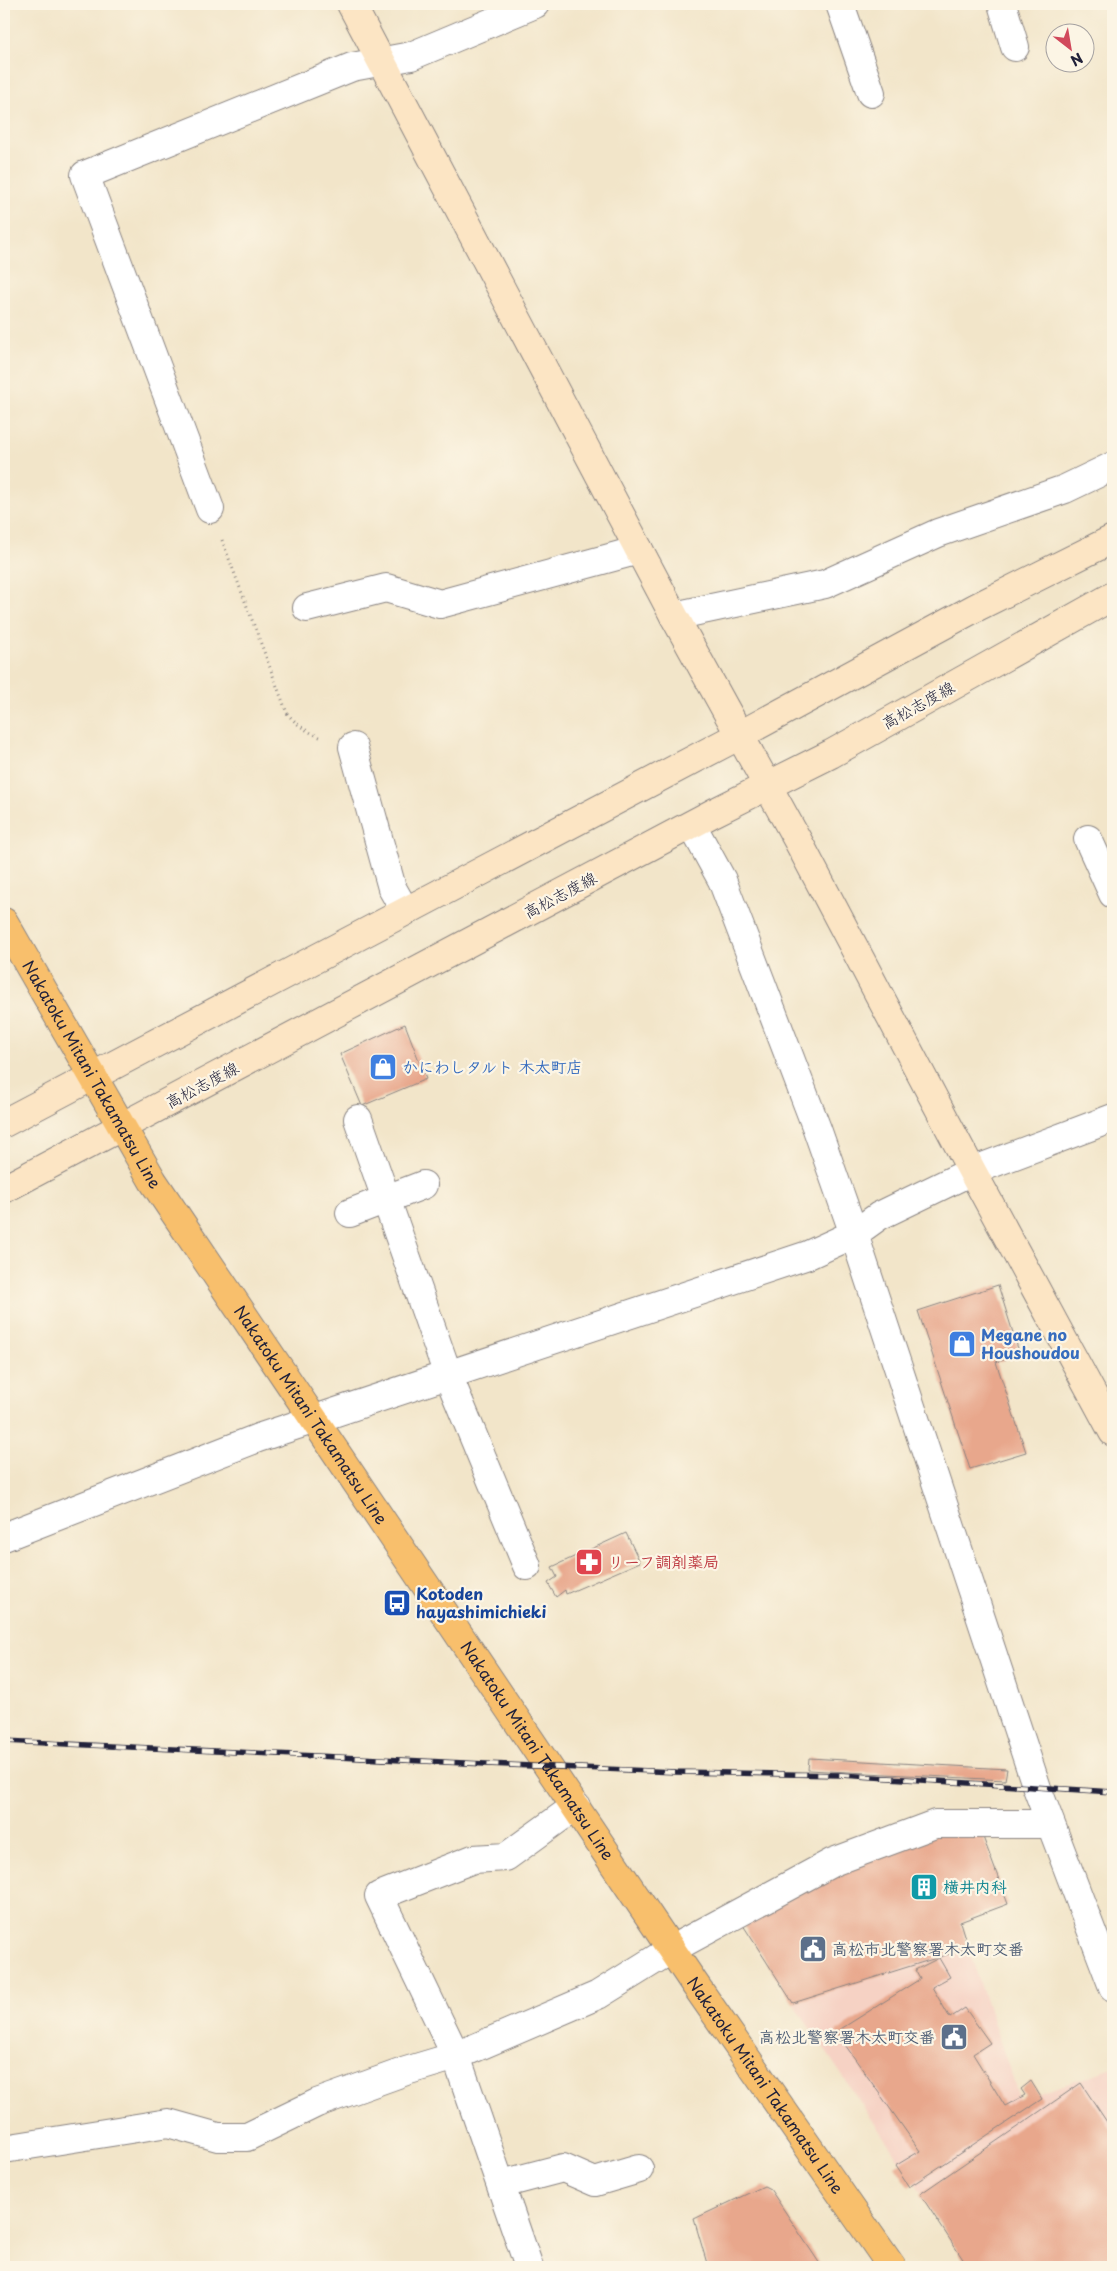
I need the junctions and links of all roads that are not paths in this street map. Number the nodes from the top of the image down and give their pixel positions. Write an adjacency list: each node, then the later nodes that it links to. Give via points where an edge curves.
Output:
1 (351, 4): 6 (main road)
2 (535, 4): 6 (street, via 411,56)
3 (840, 4): 7 (street)
4 (1002, 4): 5 (street)
5 (1016, 47)
6 (382, 61): 9 (street, via 352,67 85,175); 11 (main road)
7 (871, 93)
8 (1113, 466): 14 (street, via 1065,489 938,533 825,584)
9 (210, 509)
10 (1113, 539): 15 (main road, via 975,608)
11 (639, 550): 13 (street, via 440,604 386,588); 14 (main road)
12 (1113, 596): 17 (main road, 高松志度線)
13 (308, 608)
14 (674, 616): 15 (main road)
15 (740, 735): 17 (main road); 21 (main road)
16 (352, 747): 21 (street, via 382,858 392,888)
17 (768, 786): 18 (main road, 高松志度線); 28 (main road)
18 (692, 826): 27 (main road, 高松志度線); 33 (street, via 722,880)
19 (1088, 839): 20 (street)
20 (1113, 894)
21 (405, 911): 23 (main road)
22 (4, 922): 23 (main road, Nakatoku Mitani Takamatsu Line)
23 (92, 1077): 26 (main road); 27 (main road, Nakatoku Mitani Takamatsu Line)
24 (358, 1118): 31 (street)
25 (1113, 1118): 28 (street)
26 (4, 1123)
27 (122, 1128): 30 (main road, 高松志度線); 35 (main road, Nakatoku Mitani Takamatsu Line, via 153,1181)
28 (972, 1171): 33 (street, via 880,1216); 36 (main road)
29 (423, 1185): 31 (street)
30 (4, 1189)
31 (386, 1199): 32 (street); 34 (street)
32 (350, 1213)
33 (854, 1234): 34 (street, via 808,1255); 40 (street)
34 (448, 1375): 35 (street); 38 (street)
35 (314, 1419): 37 (street); 39 (main road, Nakatoku Mitani Takamatsu Line)
36 (1113, 1432)
37 (4, 1534)
38 (527, 1566)
39 (576, 1806): 41 (main road, Nakatoku Mitani Takamatsu Line); 43 (street, via 506,1857 473,1859 378,1896)
40 (1050, 1824): 41 (street, via 934,1824 833,1862); 42 (street)
41 (672, 1949): 43 (street, via 598,1995); 48 (main road, Nakatoku Mitani Takamatsu Line)
42 (1113, 1987)
43 (456, 2056): 44 (street, via 318,2103 247,2137 218,2137 168,2123); 46 (street)
44 (4, 2149)
45 (640, 2169): 46 (street, via 595,2182 563,2168)
46 (502, 2184): 47 (street)
47 (529, 2267)
48 (892, 2267)

